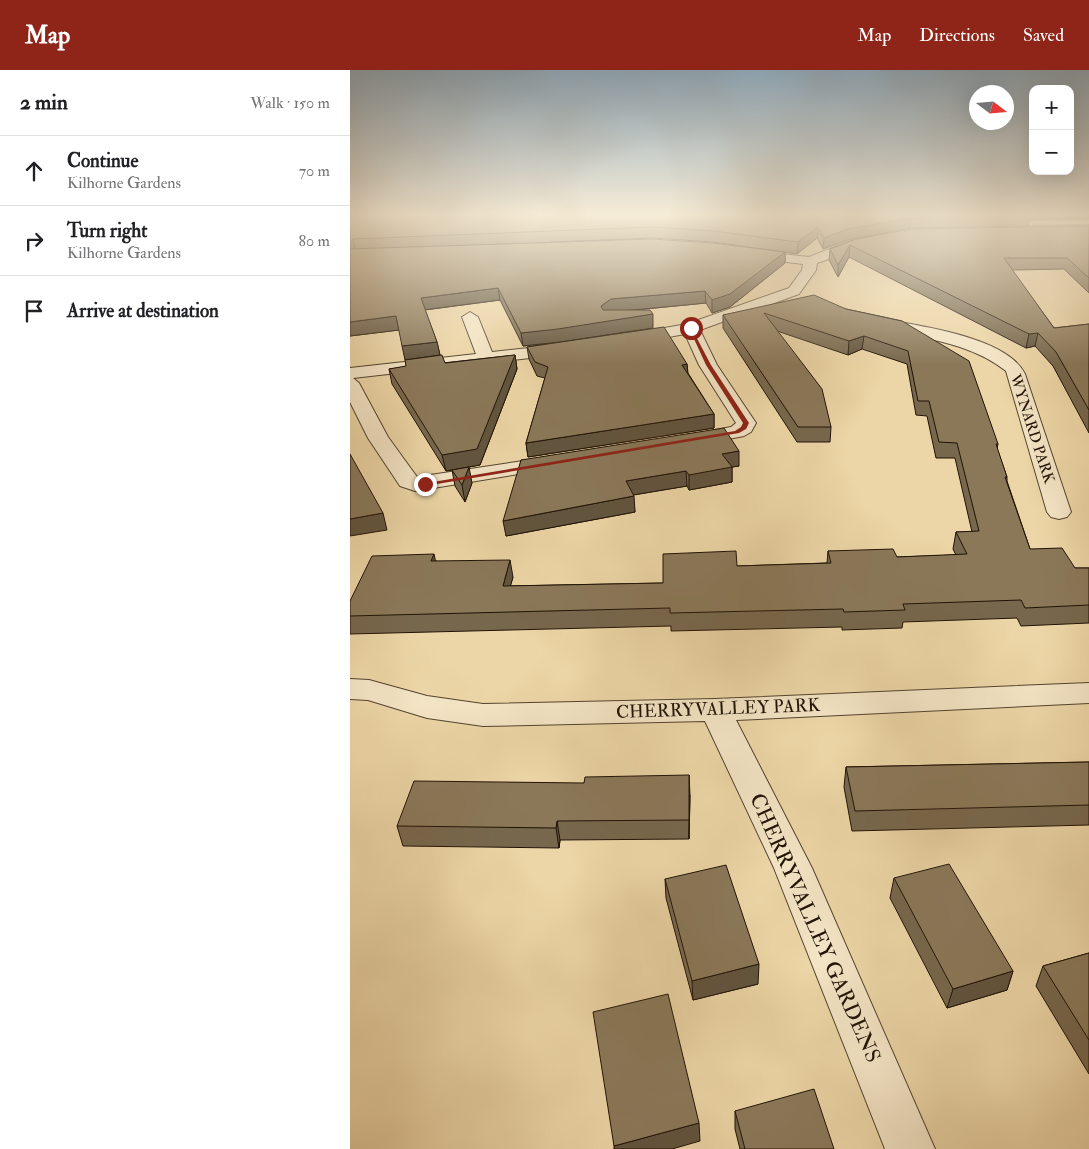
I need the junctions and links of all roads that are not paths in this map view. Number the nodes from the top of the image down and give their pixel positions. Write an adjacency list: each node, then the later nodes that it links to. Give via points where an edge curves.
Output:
1 (810, 264): 4 (street, via 801,295)
2 (657, 316): 6 (street)
3 (470, 317): 9 (street)
4 (691, 318): 6 (street); 12 (street, via 708,365 746,423 737,432)
5 (870, 321): 14 (street, WYNARD PARK, via 966,344 1000,358 1014,369)
6 (667, 333): 7 (street)
7 (620, 341)
8 (577, 347): 9 (street)
9 (486, 358): 10 (street)
10 (350, 373)
11 (350, 383): 13 (street, via 378,438 408,481 415,484)
12 (669, 443)
13 (571, 460)
14 (1059, 512)
15 (350, 689): 17 (street, CHERRYVALLEY PARK, via 368,690 427,707 483,715)
16 (1089, 693): 17 (street, CHERRYVALLEY PARK)
17 (715, 710): 18 (street, CHERRYVALLEY GARDENS, via 793,868)
18 (910, 1149)

